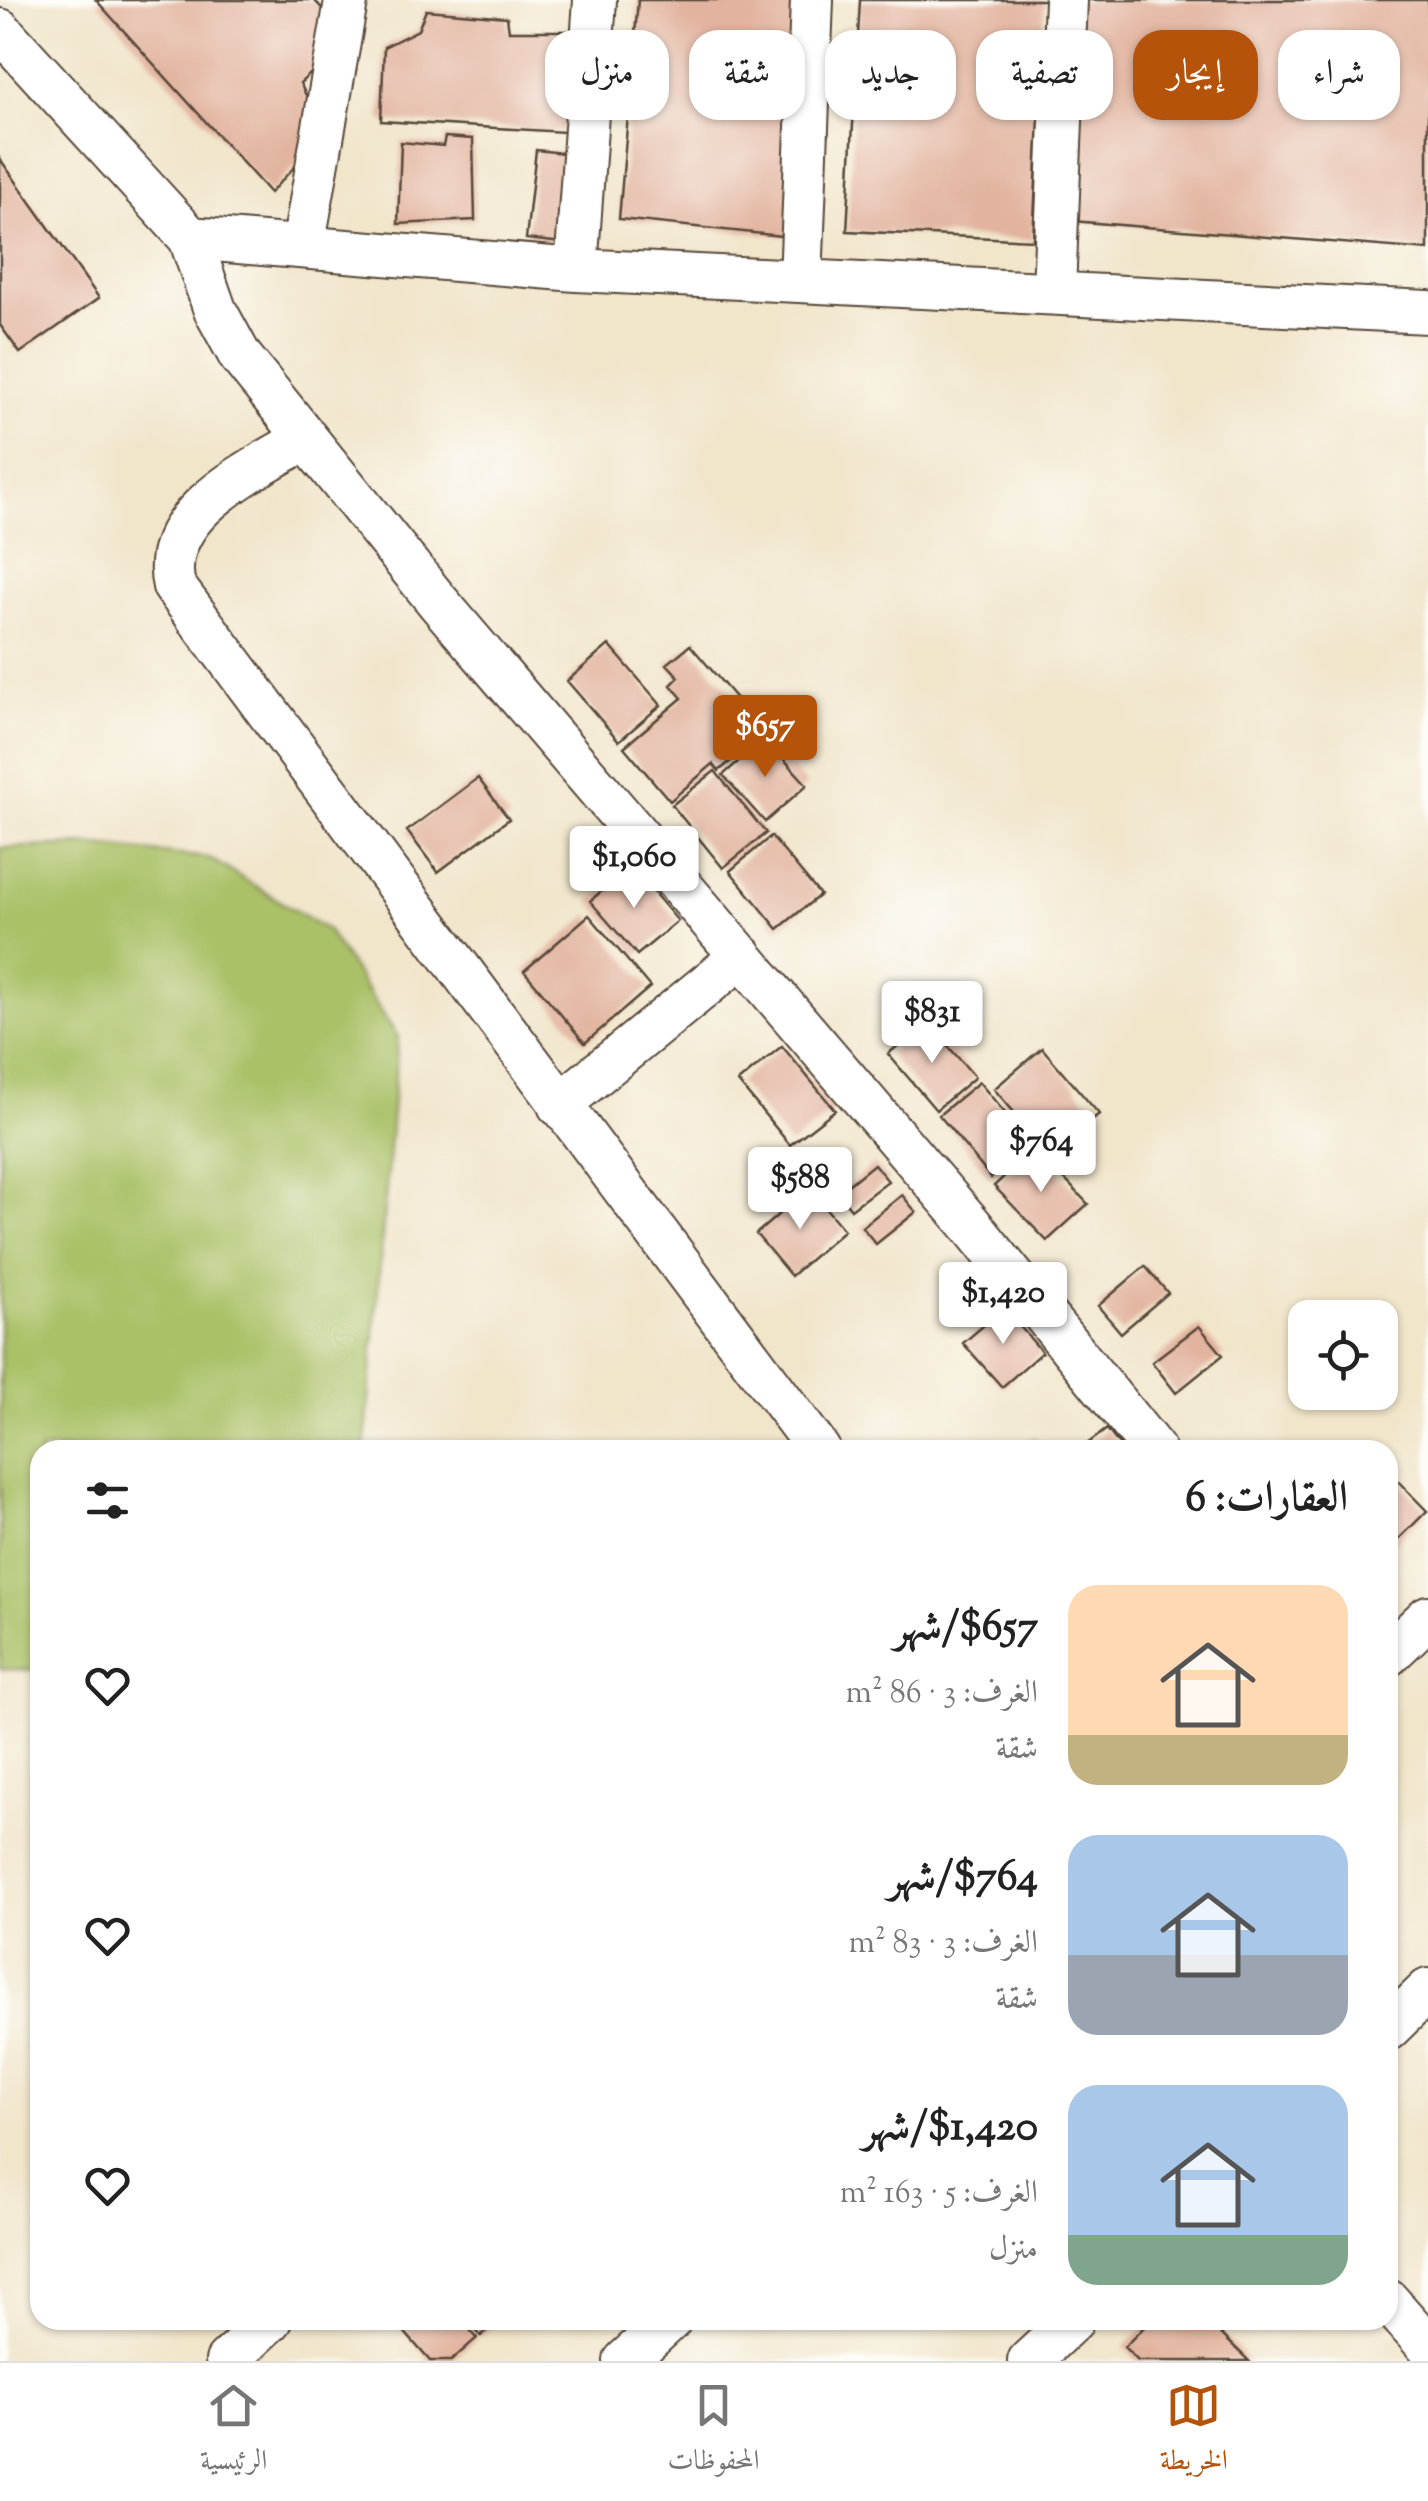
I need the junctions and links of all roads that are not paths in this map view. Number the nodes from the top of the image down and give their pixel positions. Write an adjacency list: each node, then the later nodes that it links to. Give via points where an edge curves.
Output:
1 (595, 0): 8 (street)
2 (812, 0): 9 (street)
3 (1066, 0): 10 (street)
4 (346, 1): 7 (street)
5 (0, 30): 6 (street)
6 (190, 238): 7 (street); 12 (street, via 224,332)
7 (303, 248): 8 (street)
8 (576, 270): 9 (street)
9 (802, 281): 10 (street)
10 (1054, 292): 11 (street)
11 (1428, 312)
12 (306, 438): 13 (street); 14 (street, via 207,503 183,529 171,551 174,586)
13 (742, 956): 14 (street); 16 (street)
14 (559, 1105): 15 (street)
15 (811, 1440)
16 (1146, 1440)
17 (1428, 1617): 18 (street)
18 (1398, 1646)
19 (1428, 1990): 20 (street)
20 (1398, 2019)
21 (1398, 2313): 25 (street)
22 (260, 2330): 27 (street)
23 (659, 2330): 28 (street)
24 (1065, 2330): 26 (street)
25 (1428, 2346)
26 (1041, 2357)
27 (226, 2361)
28 (624, 2361)

